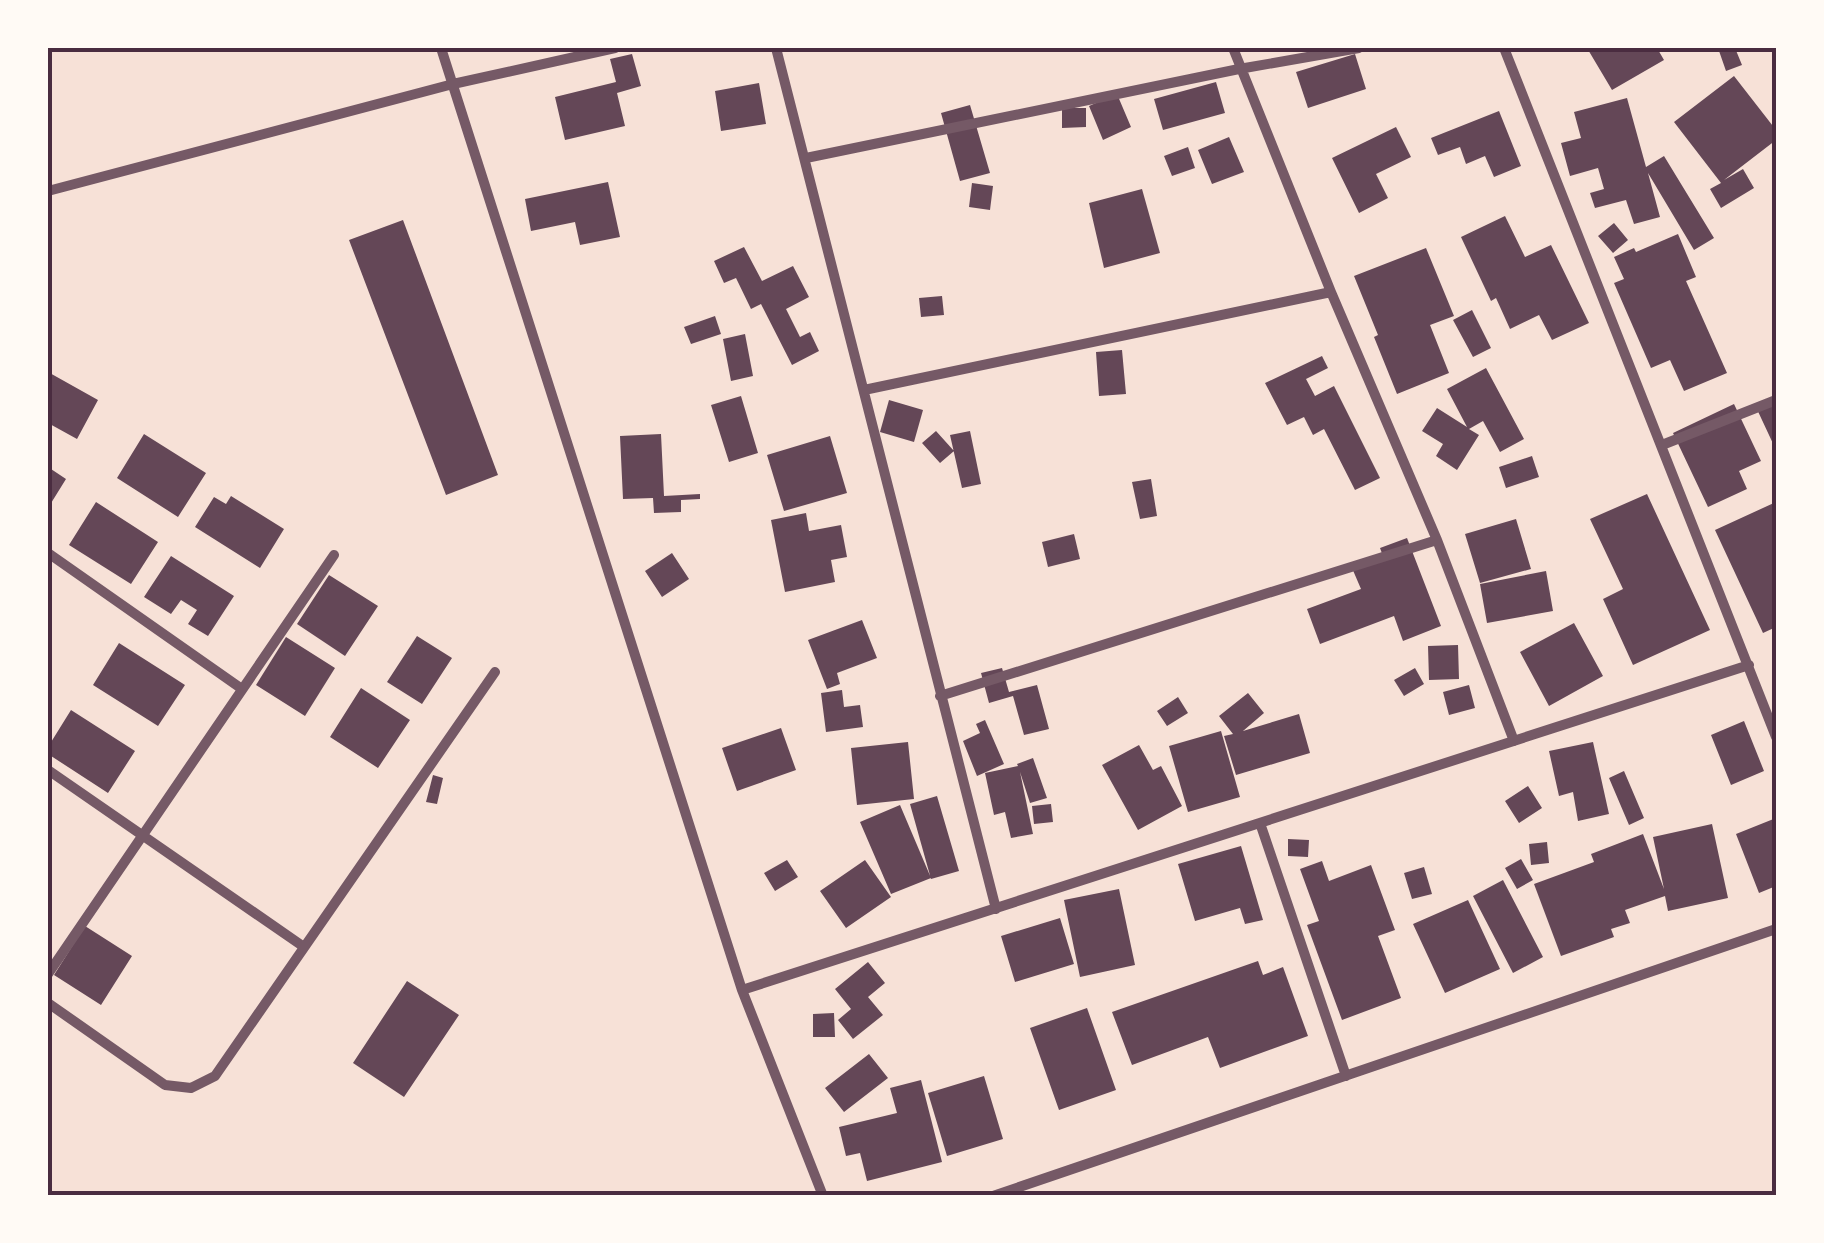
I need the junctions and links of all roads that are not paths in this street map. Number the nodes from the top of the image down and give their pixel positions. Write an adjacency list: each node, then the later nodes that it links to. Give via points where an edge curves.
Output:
1 (441, 48): 8 (street)
2 (615, 48): 8 (street)
3 (776, 48): 9 (street)
4 (1233, 48): 7 (street)
5 (1359, 48): 7 (street)
6 (1504, 48): 14 (street)
7 (1239, 69): 9 (street); 11 (street)
8 (453, 84): 10 (street); 31 (street)
9 (806, 158): 12 (street)
10 (48, 192)
11 (1331, 292): 12 (street); 15 (street)
12 (864, 390): 21 (street)
13 (1776, 400): 14 (street)
14 (1662, 445): 18 (street)
15 (1437, 540): 21 (street); 23 (street)
16 (48, 553): 20 (street)
17 (334, 555): 20 (street)
18 (1749, 666): 22 (street); 23 (street)
19 (495, 672): 29 (street)
20 (242, 690): 26 (street)
21 (940, 696): 27 (street)
22 (1776, 738)
23 (1514, 741): 25 (street)
24 (48, 770): 26 (street)
25 (1260, 823): 27 (street); 33 (street)
26 (142, 835): 29 (street); 30 (street)
27 (996, 908): 31 (street)
28 (1776, 928): 33 (street)
29 (304, 946): 32 (street, via 215,1076 191,1088 165,1085)
30 (48, 974)
31 (742, 990): 34 (street)
32 (48, 1003)
33 (1346, 1076): 35 (street)
34 (823, 1196)
35 (993, 1196)

